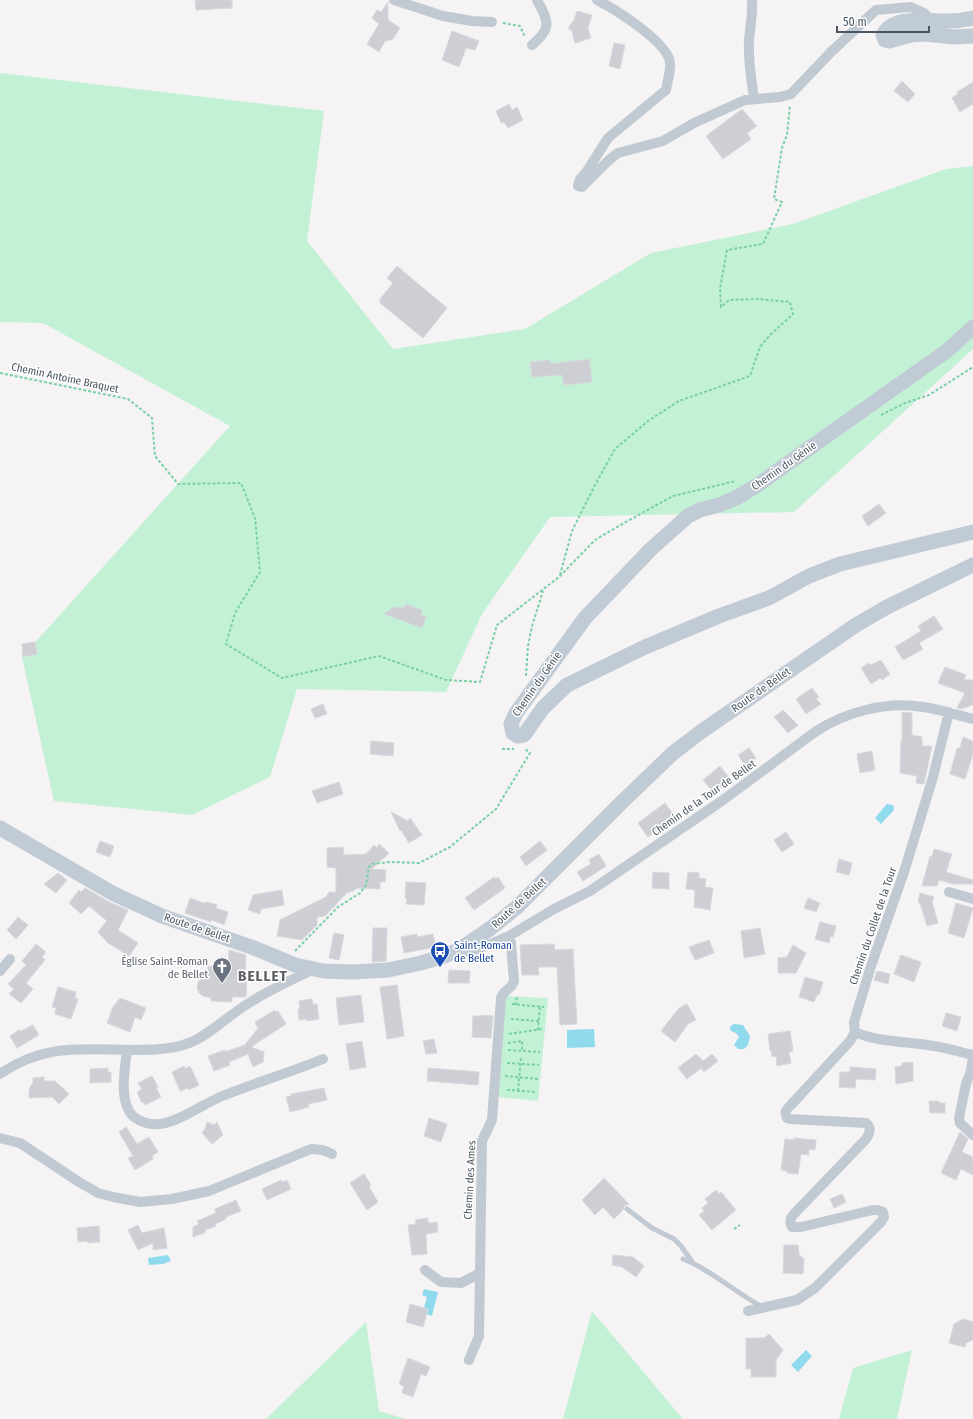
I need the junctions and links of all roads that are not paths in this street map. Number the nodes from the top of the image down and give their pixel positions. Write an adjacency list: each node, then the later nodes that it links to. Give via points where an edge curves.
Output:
1 (394, 0): 7 (street, via 443,16)
2 (538, 0): 9 (street, via 547,20 546,28 543,36)
3 (597, 0): 10 (street, via 648,33 667,52 670,63 666,90 608,138 580,179 578,186 582,187 618,153 663,141 733,104)
4 (752, 0): 10 (street, via 753,16 749,42)
5 (973, 18): 6 (street)
6 (931, 20): 8 (street, via 898,22 885,30 883,35 885,40 890,41 925,34); 10 (street, via 924,13 910,7 876,10 791,94)
7 (492, 22)
8 (973, 36)
9 (532, 46)
10 (754, 98)
11 (973, 327): 12 (street, Chemin du Génie, via 948,350 756,486 736,498 688,516 651,549 585,618 513,718 513,733 518,736 524,735 543,708 567,685 645,647 769,598 828,568)
12 (973, 532)
13 (973, 566): 20 (street, Route de Bellet, via 887,607 856,625 702,731 673,753 517,907)
14 (949, 712): 15 (street, Chemin de la Tour de Bellet); 19 (street, Chemin de la Tour de Bellet, via 910,706 887,707 855,712 826,725 723,800 590,891); 24 (street, Chemin du Collet de la Tour, via 904,872 854,1022)
15 (973, 720)
16 (0, 828): 22 (street, Route de Bellet, via 114,894 162,916)
17 (949, 892): 18 (street)
18 (973, 899)
19 (509, 936): 20 (street, Chemin de la Tour de Bellet, via 471,952); 36 (street, Chemin des Ames, via 513,983 501,998 492,1120 482,1141)
20 (460, 949): 22 (street, Route de Bellet, via 421,963 388,970 324,972)
21 (10, 959): 23 (street)
22 (309, 968): 25 (street, via 306,973 271,990 188,1044 150,1050)
23 (0, 970)
24 (855, 1032): 26 (street, via 877,1038 934,1046); 37 (street, via 785,1115 790,1119 866,1123 869,1125 869,1134 793,1215 790,1224 792,1227 801,1227 873,1210 883,1212 884,1217 816,1288 797,1300)
25 (127, 1050): 27 (street, via 124,1098 132,1116 154,1124 170,1121 220,1097); 28 (street, via 81,1048 49,1052 23,1060)
26 (973, 1056): 29 (street, via 959,1118 960,1123)
27 (323, 1059)
28 (0, 1074)
29 (973, 1135)
30 (0, 1138): 31 (street, via 20,1143 98,1193 140,1202 172,1199 209,1191 311,1149)
31 (332, 1154)
32 (627, 1209): 34 (lane, via 652,1228 674,1239)
33 (683, 1260): 34 (lane)
34 (695, 1265): 37 (lane)
35 (425, 1270): 36 (street, via 441,1282 461,1283)
36 (480, 1273): 39 (street, Chemin des Ames, via 479,1336)
37 (766, 1308): 38 (street)
38 (748, 1311)
39 (469, 1360)

